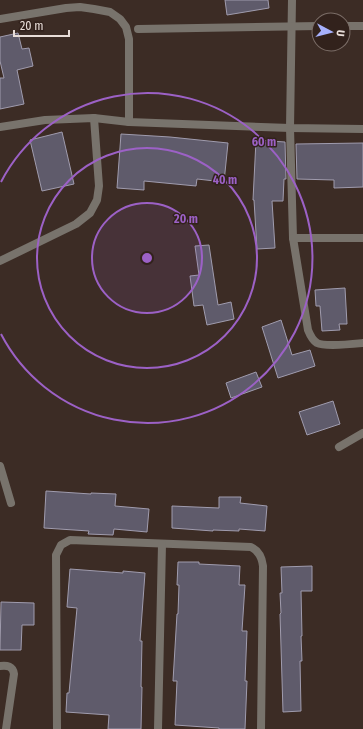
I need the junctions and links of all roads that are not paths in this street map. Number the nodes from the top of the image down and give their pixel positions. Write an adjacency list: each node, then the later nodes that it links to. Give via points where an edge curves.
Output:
1 (292, 0): 3 (street)
2 (0, 20): 9 (street, via 80,7 110,12 120,19 126,27 129,39)
3 (292, 26): 4 (street); 7 (street); 11 (street)
4 (311, 26)
5 (351, 26): 6 (street)
6 (363, 26)
7 (138, 29)
8 (94, 118): 9 (street); 10 (street, via 45,120); 15 (street, via 99,186 97,200 90,213 76,224)
9 (129, 122): 11 (street)
10 (0, 127)
11 (290, 128): 12 (street); 13 (street)
12 (363, 129)
13 (293, 238): 14 (street); 16 (street, via 311,338 325,345)
14 (363, 238)
15 (0, 261)
16 (363, 343)
17 (363, 434): 18 (street)
18 (340, 447)
19 (0, 466): 20 (street)
20 (11, 502)
21 (162, 544): 24 (street, via 70,540 58,550); 25 (street); 26 (street, via 251,547 262,558)
22 (0, 666): 23 (street, via 6,665 14,670)
23 (6, 729)
24 (58, 729)
25 (158, 729)
26 (261, 729)

